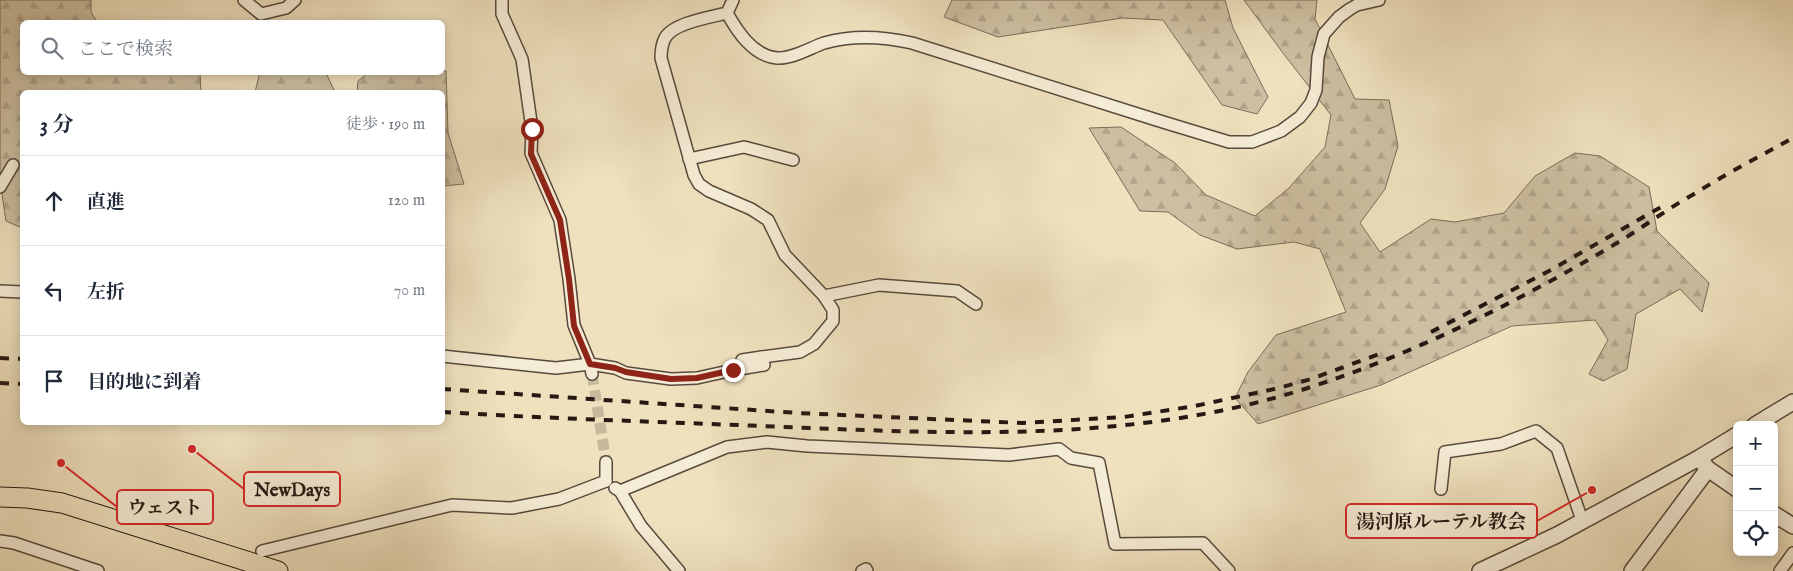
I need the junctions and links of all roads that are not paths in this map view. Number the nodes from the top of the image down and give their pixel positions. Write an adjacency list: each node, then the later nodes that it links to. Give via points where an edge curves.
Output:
1 (244, 0): 2 (street, via 262,14 286,8)
2 (295, 0)
3 (502, 0): 18 (street, via 502,14 522,59 532,129 531,154 560,220 574,326)
4 (733, 0): 6 (street)
5 (1379, 0): 6 (street, via 1357,5 1338,17 1324,34 1318,57 1316,90 1311,103 1300,117 1281,131 1252,142 1229,142 891,38 825,43 777,58 753,47 737,31)
6 (727, 13): 7 (street, via 675,29 666,37 662,47 661,58)
7 (689, 159): 8 (street, via 744,147); 13 (street, via 699,184 768,220 784,255)
8 (793, 160)
9 (13, 165): 10 (street)
10 (0, 187)
11 (0, 291): 12 (street)
12 (20, 292)
13 (824, 296): 14 (street, via 879,285 957,291); 16 (street, via 833,310 833,321 814,344 800,352)
14 (976, 304)
15 (445, 356): 18 (street)
16 (762, 357): 17 (street); 18 (street, via 764,365 697,378 671,379)
17 (742, 360)
18 (591, 369)
19 (1793, 402): 20 (street)
20 (1762, 421)
21 (1733, 439): 23 (street)
22 (606, 462): 24 (street)
23 (1704, 464): 25 (street); 30 (street); 42 (street)
24 (606, 481): 27 (street); 33 (street, via 559,499 512,508 452,505)
25 (1733, 486)
26 (1441, 489): 30 (street, via 1445,452 1501,444 1536,431 1557,448)
27 (620, 491): 38 (street, via 641,526); 41 (street, via 727,447 767,442 1009,455 1059,450 1071,458 1099,463 1115,544 1203,542)
28 (0, 497): 37 (main road, via 62,503)
29 (1778, 517): 31 (street)
30 (1582, 520): 35 (street)
31 (1793, 526)
32 (0, 541): 36 (street, via 14,542)
33 (262, 551)
34 (1793, 553): 43 (street)
35 (1485, 570)
36 (98, 571)
37 (278, 571)
38 (679, 571)
39 (862, 571): 40 (street)
40 (867, 571)
41 (1230, 571)
42 (1632, 571)
43 (1780, 571)

